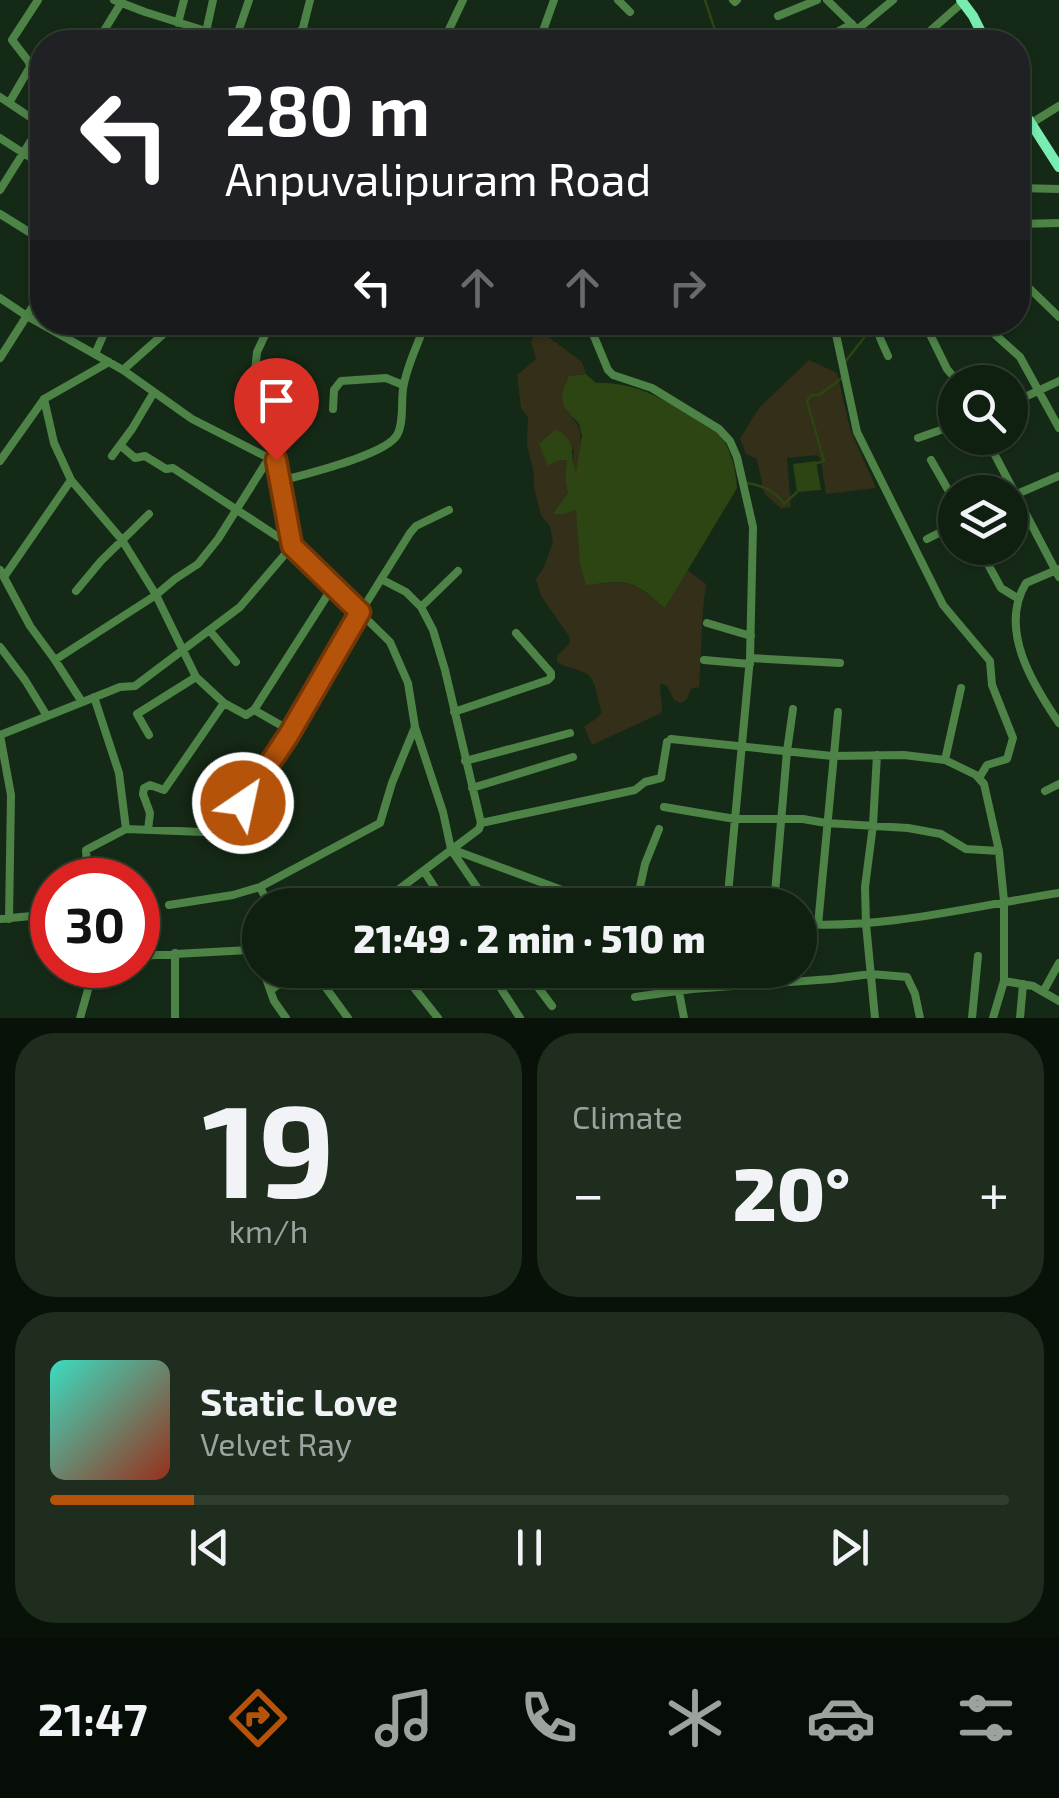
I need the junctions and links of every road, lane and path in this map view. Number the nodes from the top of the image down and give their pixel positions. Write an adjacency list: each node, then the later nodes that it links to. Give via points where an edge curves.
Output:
1 (38, 0): 32 (street, via 12,40 30,67)
2 (150, 0): 15 (street)
3 (184, 0): 18 (street)
4 (213, 0): 23 (street)
5 (248, 0): 24 (street)
6 (310, 0): 25 (street)
7 (463, 0): 26 (street)
8 (554, 0): 27 (street)
9 (618, 0): 16 (street)
10 (817, 0): 17 (street)
11 (894, 0): 19 (street)
12 (962, 1): 30 (street); 31 (main road)
13 (123, 2): 15 (street); 20 (street)
14 (833, 2): 19 (street)
15 (144, 12): 18 (street)
16 (630, 12)
17 (778, 16)
18 (183, 25): 21 (street); 22 (street)
19 (855, 26): 28 (street); 29 (street)
20 (105, 30)
21 (181, 30)
22 (199, 30)
23 (206, 30)
24 (241, 30)
25 (300, 30)
26 (449, 30)
27 (543, 30)
28 (846, 30)
29 (859, 30)
30 (931, 30)
31 (979, 30)
32 (4, 100): 34 (street)
33 (1059, 106): 35 (street)
34 (30, 116)
35 (1030, 124): 40 (main road)
36 (0, 138): 38 (street)
37 (30, 143): 38 (street)
38 (24, 153): 39 (street); 43 (street)
39 (30, 157)
40 (1059, 167)
41 (1030, 188): 42 (street)
42 (1059, 189)
43 (0, 190)
44 (0, 214): 47 (street)
45 (1059, 222): 46 (street)
46 (1030, 223)
47 (30, 233)
48 (1030, 289): 53 (street)
49 (0, 298): 51 (street)
50 (30, 311): 51 (street)
51 (27, 316): 52 (street); 66 (street)
52 (30, 318)
53 (1059, 318)
54 (61, 335): 64 (street)
55 (104, 335): 64 (street)
56 (163, 335): 69 (street)
57 (265, 335): 82 (street, via 255,372)
58 (421, 335): 71 (street)
59 (593, 335): 112 (street, via 613,375 652,388 730,440 754,527)
60 (836, 335): 145 (street, via 856,432 943,605 990,662 992,685 1014,738 1007,759 987,765)
61 (880, 335): 65 (street)
62 (930, 335): 68 (street)
63 (995, 335): 73 (street, via 1020,357)
64 (95, 354): 67 (street)
65 (888, 356)
66 (0, 358)
67 (109, 362): 69 (street); 75 (street)
68 (945, 365)
69 (124, 370): 72 (street)
70 (1059, 381): 73 (street)
71 (403, 385): 76 (street, via 386,378 340,380); 88 (street, via 395,439)
72 (154, 392): 80 (street); 82 (street)
73 (1040, 392): 74 (street); 77 (street)
74 (1028, 397)
75 (44, 399): 84 (street); 87 (street)
76 (333, 409)
77 (1059, 428)
78 (938, 432): 79 (street)
79 (918, 438)
80 (120, 444): 81 (street); 91 (street, via 135,458 173,468)
81 (112, 456)
82 (273, 459): 88 (street); 91 (street)
83 (931, 460): 85 (street)
84 (0, 461)
85 (940, 475)
86 (1059, 476): 89 (street)
87 (71, 480): 96 (street); 101 (street)
88 (281, 481): 97 (street)
89 (1028, 489)
90 (449, 510): 102 (street, via 416,526)
91 (236, 512): 97 (street); 105 (street, via 198,564)
92 (149, 514): 96 (street)
93 (1028, 521): 100 (street)
94 (938, 534): 95 (street)
95 (927, 539)
96 (122, 540): 104 (street); 105 (street)
97 (292, 546): 103 (street); 110 (street, via 240,608)
98 (988, 565): 106 (street, via 1001,588)
99 (458, 570): 107 (street)
100 (1058, 572): 106 (street, via 1026,583)
101 (2, 573): 115 (street)
102 (381, 579): 107 (street); 108 (street)
103 (332, 588): 108 (street); 128 (street)
104 (76, 591)
105 (156, 595): 114 (street); 115 (street)
106 (1019, 599): 132 (street, via 1019,649)
107 (421, 607): 129 (street)
108 (360, 612): 133 (street, via 396,653); 134 (street)
109 (707, 623): 112 (street)
110 (210, 631): 114 (street); 118 (street)
111 (516, 633): 129 (street, via 551,677)
112 (751, 636): 117 (street)
113 (0, 647): 131 (street)
114 (184, 651): 120 (street); 121 (street)
115 (55, 660): 124 (street)
116 (704, 660): 117 (street)
117 (750, 661): 119 (street); 138 (street)
118 (236, 662)
119 (840, 663)
120 (196, 677): 125 (street); 126 (street)
121 (135, 686): 123 (street); 126 (street)
122 (961, 688): 143 (street)
123 (94, 697): 124 (street); 155 (street, via 118,773)
124 (82, 702): 131 (street)
125 (224, 704): 128 (street, via 246,715); 157 (street, via 164,790 144,788)
126 (146, 708): 137 (street, via 136,714)
127 (793, 709): 139 (street)
128 (254, 710): 134 (street)
129 (454, 712): 144 (street)
130 (838, 712): 140 (street)
131 (47, 716): 136 (street)
132 (1058, 720)
133 (415, 727): 158 (street); 162 (street, via 380,823)
134 (291, 731): 157 (street, via 243,803 215,829)
135 (570, 733): 144 (street)
136 (0, 735): 174 (street, via 10,795)
137 (149, 735)
138 (741, 746): 139 (street); 150 (street); 152 (street, via 669,740 661,778 635,790)
139 (787, 751): 140 (street); 151 (street)
140 (832, 756): 141 (street); 153 (street)
141 (877, 756): 143 (street); 154 (street)
142 (573, 757): 147 (street)
143 (944, 760): 145 (street)
144 (466, 761): 147 (street)
145 (980, 778): 159 (street)
146 (1059, 784): 148 (street)
147 (472, 788): 152 (street)
148 (1046, 791)
149 (664, 808): 150 (street)
150 (735, 818): 151 (street); 168 (street)
151 (781, 818): 153 (street); 169 (street)
152 (480, 822): 158 (street)
153 (826, 822): 154 (street); 176 (street)
154 (872, 825): 159 (street, via 941,834 966,849); 175 (street)
155 (126, 829): 157 (street); 160 (street, via 86,850)
156 (659, 829): 167 (street)
157 (148, 830)
158 (451, 849): 161 (street); 165 (street); 166 (street)
159 (999, 851): 171 (street)
160 (87, 858)
161 (424, 871): 163 (street); 164 (street)
162 (260, 887): 172 (street)
163 (401, 888)
164 (435, 888)
165 (477, 888)
166 (556, 888)
167 (640, 888)
168 (729, 888)
169 (775, 888)
170 (1059, 894): 171 (street)
171 (1004, 902): 175 (street); 183 (street)
172 (169, 905)
173 (30, 916): 174 (street)
174 (5, 919)
175 (866, 924): 176 (street); 182 (street)
176 (818, 925)
177 (242, 950): 178 (street)
178 (175, 953): 179 (street); 199 (street)
179 (160, 954)
180 (978, 956): 207 (street)
181 (1059, 963): 194 (street)
182 (871, 974): 191 (street); 205 (street); 206 (street, via 907,978)
183 (1004, 981): 184 (street); 208 (street)
184 (1023, 984): 194 (street); 209 (street)
185 (88, 988): 198 (street)
186 (273, 988): 192 (street)
187 (326, 988): 201 (street)
188 (414, 988): 202 (street)
189 (501, 988): 203 (street)
190 (537, 988): 197 (street)
191 (692, 989): 193 (street)
192 (270, 990): 200 (street)
193 (679, 992): 195 (street); 204 (street)
194 (1044, 992): 196 (street)
195 (635, 997)
196 (1058, 998)
197 (552, 1006)
198 (80, 1018)
199 (174, 1018)
200 (286, 1018)
201 (348, 1018)
202 (438, 1018)
203 (520, 1018)
204 (684, 1018)
205 (875, 1018)
206 (920, 1018)
207 (972, 1018)
208 (993, 1018)
209 (1020, 1018)

